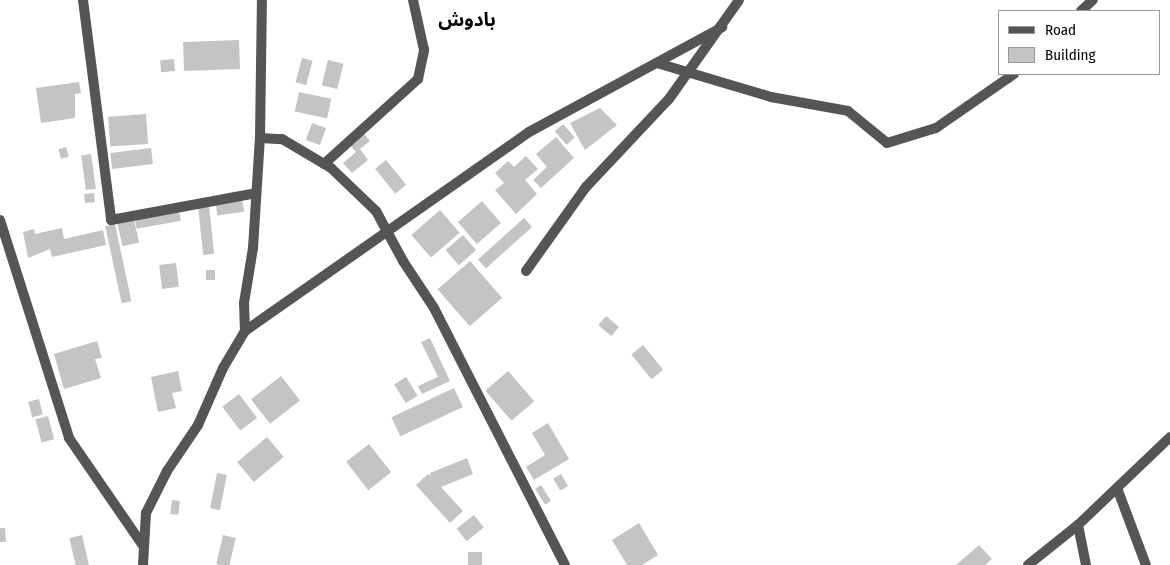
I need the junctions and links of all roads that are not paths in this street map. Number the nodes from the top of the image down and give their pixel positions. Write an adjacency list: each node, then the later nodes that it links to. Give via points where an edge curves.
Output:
1 (83, 0): 13 (street, via 111,220)
2 (262, 0): 11 (street)
3 (413, 0): 12 (street, via 424,50 418,79)
4 (738, 0): 7 (street)
5 (1093, 0): 6 (street)
6 (1082, 10)
7 (722, 27): 8 (street); 9 (street)
8 (657, 63): 9 (street); 15 (street, via 529,132)
9 (688, 73): 10 (street, via 771,97 848,111 887,142 936,128); 16 (street, via 669,99 586,187)
10 (1013, 75)
11 (260, 138): 12 (street, via 282,139); 13 (street)
12 (324, 164): 15 (street, via 376,211)
13 (256, 193): 17 (street, via 253,248 244,303)
14 (0, 220): 21 (street, via 70,438)
15 (387, 232): 17 (street); 23 (street, via 434,308)
16 (526, 271)
17 (245, 332): 21 (street, via 223,368 198,425 167,471 146,513)
18 (1170, 437): 19 (street)
19 (1117, 488): 20 (street); 26 (street)
20 (1078, 525): 24 (street); 25 (street)
21 (144, 548): 22 (street)
22 (143, 565)
23 (565, 565)
24 (1028, 565)
25 (1086, 565)
26 (1146, 565)

